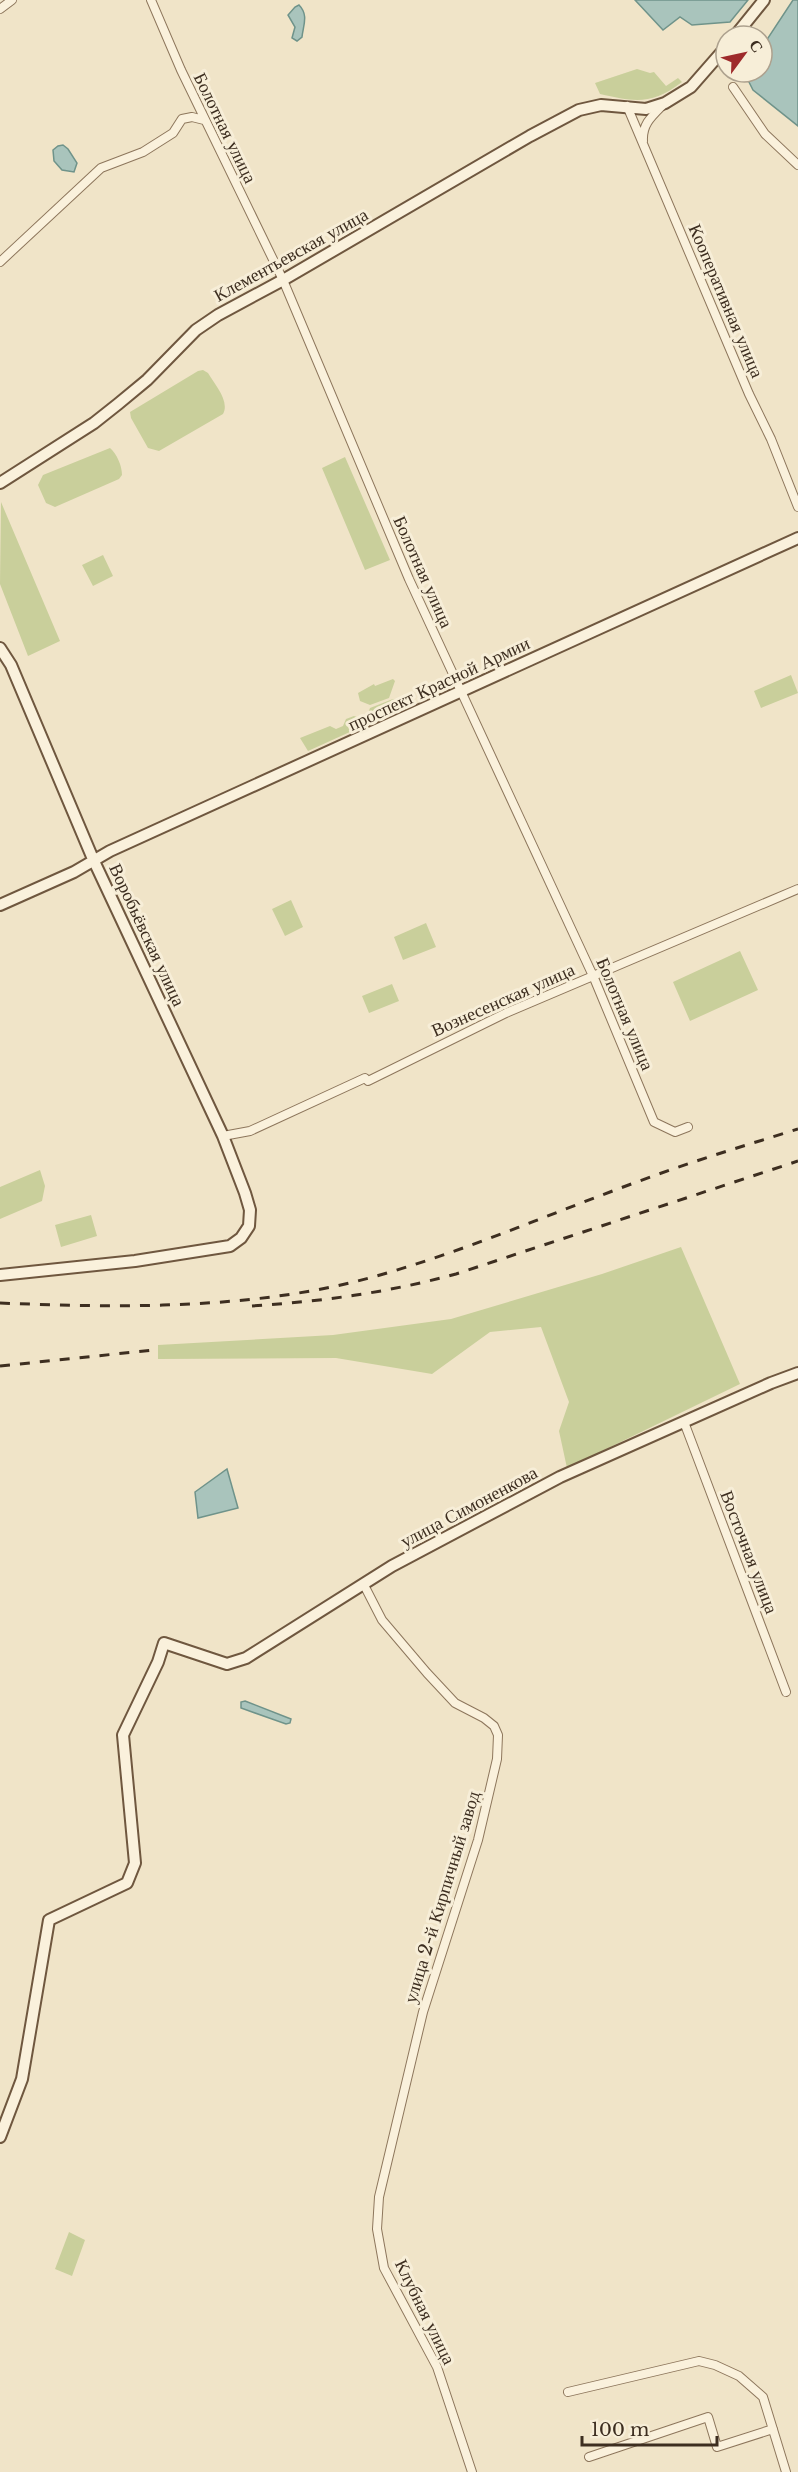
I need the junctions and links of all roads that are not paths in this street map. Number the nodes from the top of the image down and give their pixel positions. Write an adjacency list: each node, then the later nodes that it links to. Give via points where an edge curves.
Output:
1 (12, 0): 4 (street)
2 (151, 0): 10 (street, Болотная улица)
3 (764, 0): 5 (street)
4 (0, 9)
5 (745, 24)
6 (714, 61): 8 (street, via 691,87)
7 (733, 87): 12 (street, via 748,113)
8 (665, 103): 9 (street, Клементьевская улица, via 646,109); 11 (street, via 643,129)
9 (627, 106): 11 (street, Кооперативная улица); 14 (street, Клементьевская улица, via 601,105 579,110)
10 (204, 120): 13 (street, via 182,119 173,133 143,152 100,168); 14 (street, Болотная улица)
11 (644, 147): 16 (street, Кооперативная улица)
12 (798, 165)
13 (0, 262)
14 (282, 280): 15 (street, Клементьевская улица, via 196,330 147,380 94,423); 19 (street, Болотная улица, via 409,579)
15 (0, 483)
16 (798, 507)
17 (798, 538): 19 (street, проспект Красной Армии)
18 (0, 648): 20 (street, Воробьёвская улица)
19 (462, 693): 20 (street, проспект Красной Армии); 24 (street, Болотная улица)
20 (93, 860): 22 (street, проспект Красной Армии); 23 (street, проспект Красной Армии); 26 (street, Воробьёвская улица)
21 (798, 889): 24 (street, Вознесенская улица)
22 (0, 898)
23 (0, 905)
24 (594, 978): 25 (street, Болотная улица, via 654,1122 675,1132); 26 (street, Вознесенская улица, via 506,1013 368,1081 365,1078 250,1131)
25 (688, 1127)
26 (223, 1136): 27 (street, Воробьёвская улица, via 250,1210 249,1226 230,1246)
27 (0, 1275)
28 (798, 1373): 29 (street, улица Симоненкова)
29 (684, 1422): 30 (street, улица Симоненкова, via 560,1477 392,1566); 31 (street, Восточная улица)
30 (364, 1585): 32 (street, улица Симоненкова, via 246,1658 227,1664 164,1643 123,1735 135,1863 127,1883 49,1920 22,2079); 33 (street, улица 2-й Кирпичный завод, via 382,1620 427,1673 455,1703 484,1718 498,1735 497,1759 478,1840 423,2012)
31 (786, 1692)
32 (0, 2137)
33 (379, 2197): 37 (street, Клубная улица, via 378,2229 384,2268 437,2367)
34 (568, 2392): 35 (street, via 699,2361 739,2376 763,2397)
35 (773, 2429): 36 (street, via 717,2447 708,2417); 38 (street)
36 (589, 2457)
37 (472, 2472)
38 (786, 2472)

